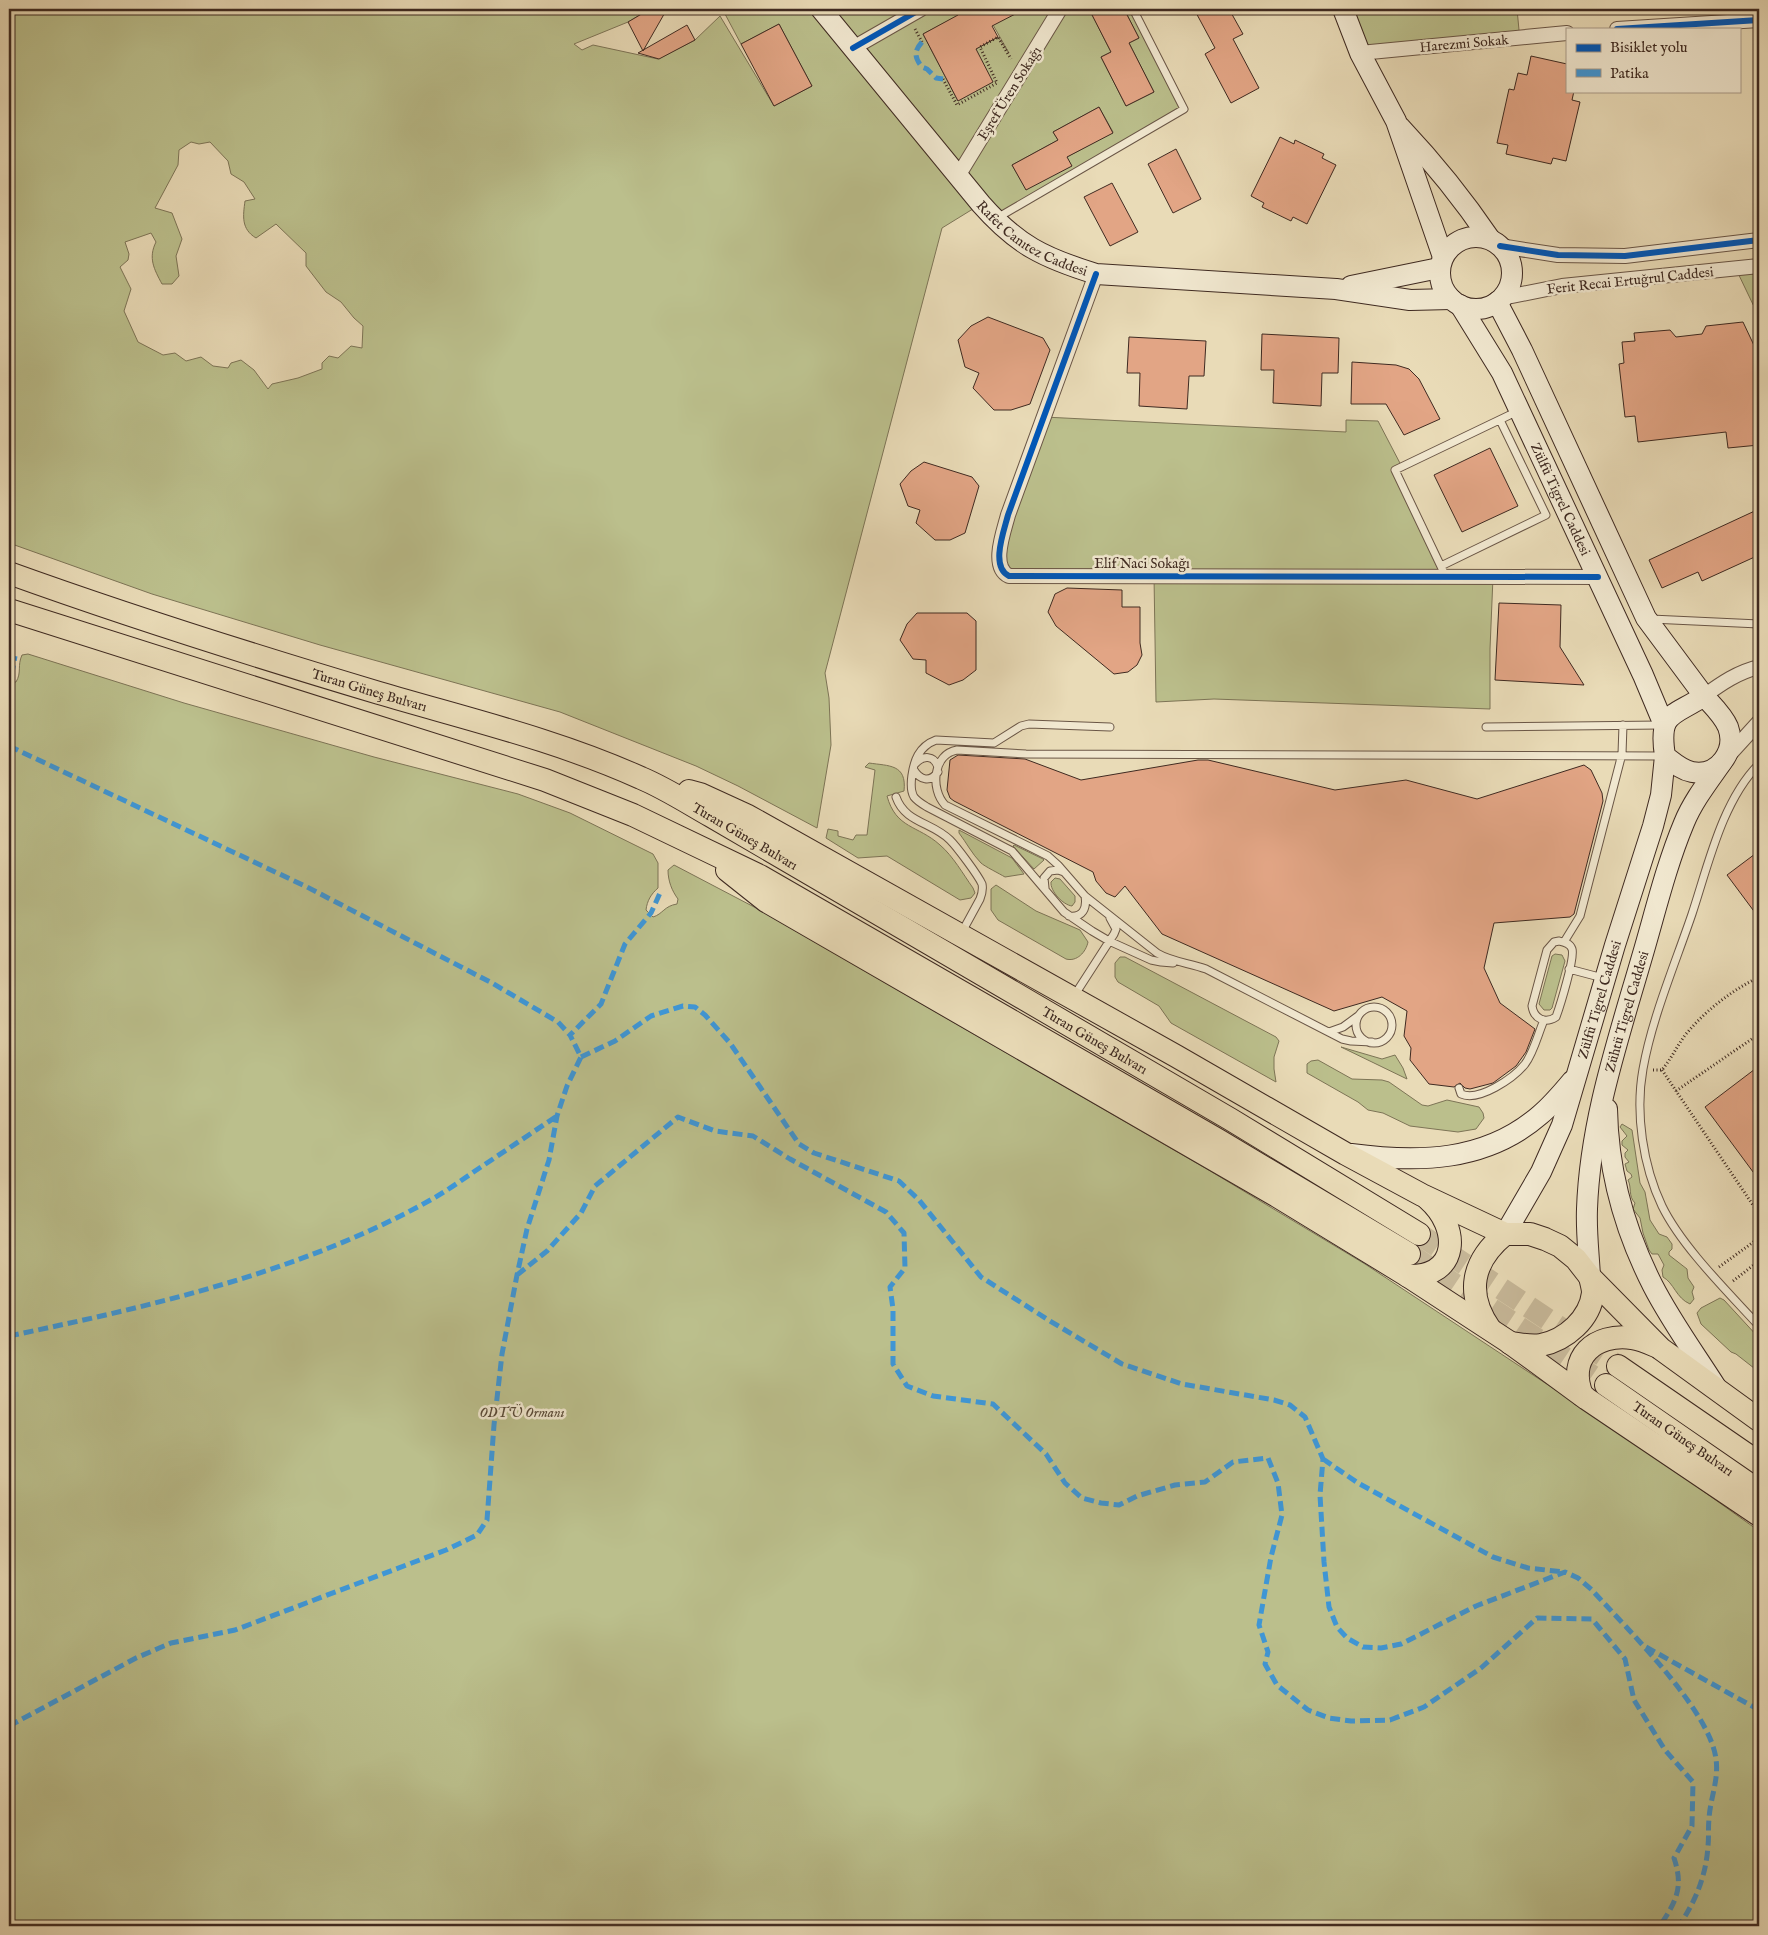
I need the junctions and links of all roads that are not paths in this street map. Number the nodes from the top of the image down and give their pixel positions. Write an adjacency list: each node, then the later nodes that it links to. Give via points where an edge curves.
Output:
1 (821, 9): 9 (main road, Rafet Canıtez Caddesi)
2 (921, 9): 9 (street)
3 (1060, 9): 12 (street, Eşref Üren Sokağı)
4 (1133, 9): 13 (lane, via 1184,110)
5 (1343, 9): 10 (main road)
6 (1759, 20): 7 (street)
7 (1633, 28)
8 (1566, 33): 10 (street, Harezmi Sokak)
9 (853, 48): 12 (main road, Rafet Canıtez Caddesi)
10 (1360, 53): 11 (main road)
11 (1396, 122): 15 (main road, via 1431,160); 16 (main road)
12 (958, 176): 13 (main road, Rafet Canıtez Caddesi)
13 (994, 219): 18 (main road, Rafet Canıtez Caddesi, via 1035,251 1065,265)
14 (1759, 240): 15 (street, Ferit Recai Ertuğrul Caddesi, via 1625,256 1558,255)
15 (1495, 242): 16 (main road, via 1481,236 1462,238 1454,243); 20 (main road, via 1508,255 1512,267 1508,291)
16 (1441, 263): 19 (main road, Rafet Canıtez Caddesi); 21 (main road, via 1440,280)
17 (1759, 266): 20 (street, Ferit Recai Ertuğrul Caddesi, via 1562,286)
18 (1096, 274): 19 (main road, Rafet Canıtez Caddesi); 24 (street, Elif Naci Sokağı, via 1008,515 1000,544 999,559 1004,573 1009,576)
19 (1336, 288): 21 (main road, Rafet Canıtez Caddesi, via 1410,300)
20 (1499, 300): 21 (main road, via 1480,309 1470,309); 28 (main road, Zülfü Tigrel Caddesi)
21 (1455, 302): 22 (main road, Zülfü Tigrel Caddesi, via 1502,373)
22 (1519, 410): 23 (lane); 26 (main road, Zülfü Tigrel Caddesi)
23 (1500, 420): 24 (lane, via 1546,515); 24 (lane, via 1395,470)
24 (1443, 571): 26 (street, Elif Naci Sokağı)
25 (9, 573): 43 (main road, Turan Güneş Bulvarı, via 212,642 516,732)
26 (1598, 577): 34 (main road, Zülfü Tigrel Caddesi)
27 (9, 610): 68 (main road, via 545,780 634,815 691,842 766,901 1268,1191)
28 (1646, 618): 29 (lane); 31 (main road, Zülfü Tigrel Caddesi)
29 (1759, 624)
30 (1759, 667): 31 (street, via 1737,674)
31 (1704, 696): 34 (main road, via 1683,707); 39 (main road, via 1727,726 1730,744)
32 (1759, 722): 39 (street)
33 (1623, 725): 34 (lane); 36 (lane); 37 (lane)
34 (1664, 725): 38 (main road)
35 (1110, 726): 41 (lane, via 1029,724 994,743 936,740 918,753)
36 (1486, 727)
37 (1622, 754): 38 (lane); 42 (lane, via 1036,754 958,750 941,759); 52 (lane, via 1580,916)
38 (1665, 756): 39 (main road, via 1682,769 1692,772 1707,772); 55 (main road, Zülfü Tigrel Caddesi, via 1653,826)
39 (1722, 762): 62 (main road, Zühtü Tigrel Caddesi, via 1684,823)
40 (1759, 764): 70 (lane, via 1742,785 1727,814 1652,1033 1643,1070 1641,1115 1647,1161 1662,1206 1711,1272)
41 (914, 767): 42 (lane, via 926,780 933,778); 42 (lane, via 919,759 926,757 933,760); 46 (lane, via 912,791 919,802 1012,851)
42 (938, 770): 45 (lane, via 937,794 945,805 1048,856)
43 (643, 778): 50 (main road, via 700,794 748,816); 66 (main road, Turan Güneş Bulvarı, via 1230,1119)
44 (896, 797): 50 (lane, via 907,815 950,840 981,883 982,894)
45 (1064, 872): 46 (lane, via 1050,871 1044,878); 47 (lane)
46 (1045, 890): 49 (lane)
47 (1084, 896): 48 (lane); 49 (lane, via 1086,907 1083,912)
48 (1107, 914): 51 (lane, via 1116,929); 53 (lane, via 1157,953)
49 (1069, 916): 51 (lane)
50 (961, 934): 56 (main road)
51 (1109, 941): 53 (lane, via 1151,960); 56 (lane)
52 (1564, 942): 54 (lane, via 1572,948); 58 (lane, via 1554,942 1547,950 1532,1006 1536,1016)
53 (1184, 963): 59 (lane, via 1206,969)
54 (1569, 969): 55 (lane); 58 (lane, via 1556,1017)
55 (1606, 979): 61 (main road, Zülfü Tigrel Caddesi)
56 (1073, 998): 64 (main road)
57 (1359, 1015): 59 (lane, via 1343,1027); 60 (lane, via 1358,1032); 60 (lane, via 1375,1007 1389,1016 1392,1027 1387,1037)
58 (1544, 1020): 63 (lane, via 1521,1068 1490,1091 1467,1096)
59 (1328, 1032): 60 (lane, via 1351,1042)
60 (1372, 1042)
61 (1578, 1074): 64 (main road, via 1552,1105 1530,1123 1508,1138 1483,1148 1430,1159); 67 (main road, Zülfü Tigrel Caddesi, via 1551,1151)
62 (1606, 1083): 69 (main road, Zühtü Tigrel Caddesi, via 1597,1122 1586,1210); 75 (main road, via 1612,1163 1619,1199 1635,1245 1654,1287)
63 (1459, 1088)
64 (1346, 1154): 65 (main road)
65 (1422, 1195): 67 (main road); 68 (main road, via 1444,1219 1449,1234 1449,1252 1442,1264 1422,1275)
66 (1419, 1234)
67 (1505, 1234): 69 (main road, via 1530,1234 1552,1242 1581,1264); 71 (main road, via 1488,1251 1475,1281 1476,1301 1483,1319)
68 (1408, 1265): 71 (main road)
69 (1590, 1277): 71 (main road, via 1593,1291 1589,1307 1569,1333 1541,1345 1521,1345); 72 (main road)
70 (1759, 1326)
71 (1500, 1337): 76 (main road)
72 (1661, 1348): 75 (main road); 76 (main road, via 1631,1338 1607,1339 1595,1344 1582,1357 1578,1368)
73 (1618, 1366): 78 (main road, Turan Güneş Bulvarı)
74 (1606, 1385): 79 (main road, Turan Güneş Bulvarı)
75 (1718, 1391): 77 (main road)
76 (1582, 1394): 80 (main road)
77 (1759, 1420)
78 (1759, 1464)
79 (1759, 1491)
80 (1759, 1515)

